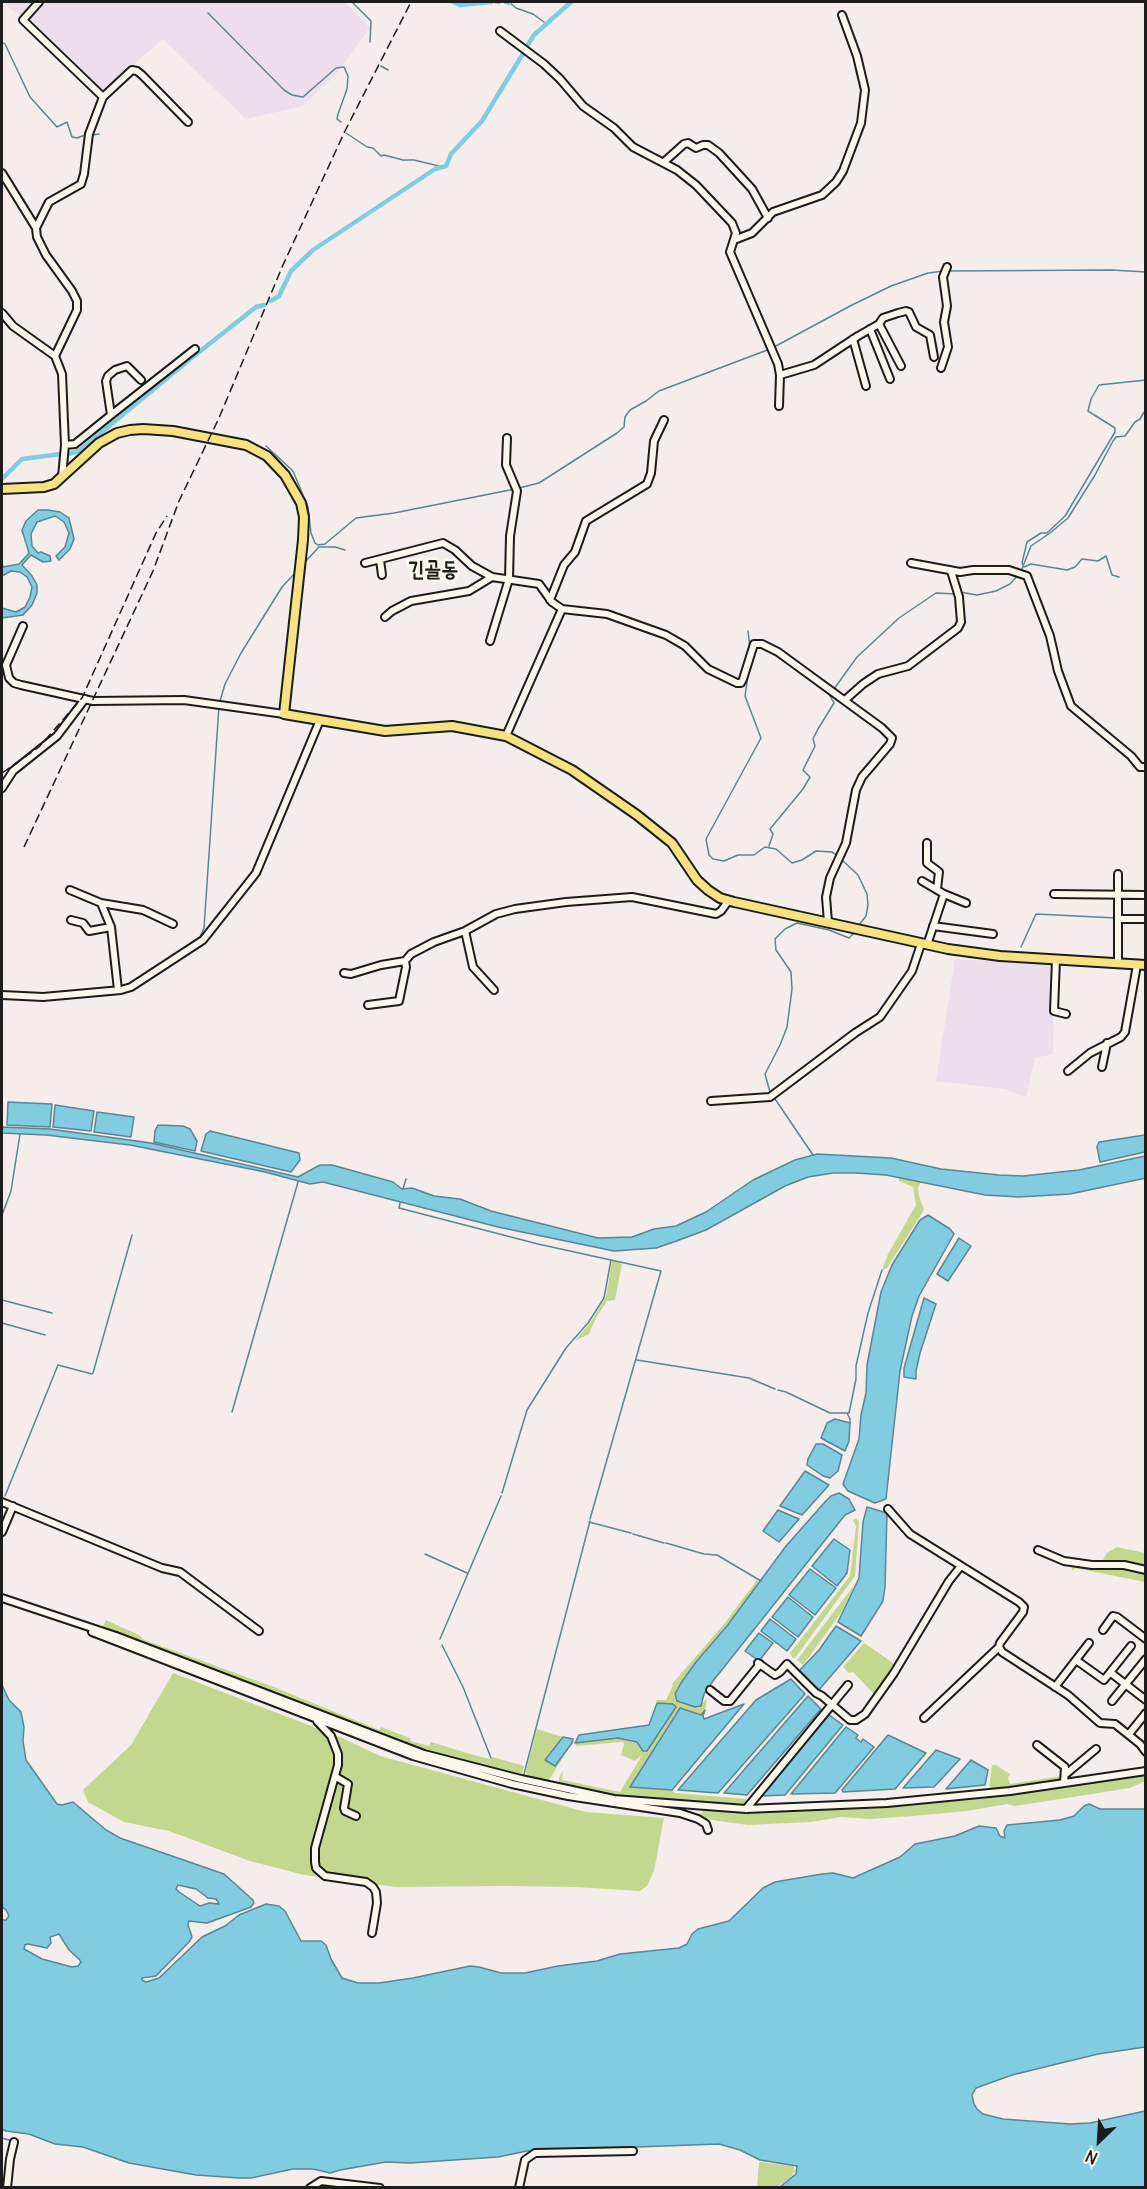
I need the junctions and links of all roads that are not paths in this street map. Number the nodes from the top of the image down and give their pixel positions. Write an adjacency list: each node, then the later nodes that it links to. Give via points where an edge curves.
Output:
1 (39, 2): 4 (street, via 23,20)
2 (842, 15): 8 (street, via 865,90 861,123 841,176 825,193 773,212)
3 (500, 31): 6 (street, via 552,71 583,106 633,147)
4 (103, 98): 5 (street, via 134,70); 9 (street, via 89,134 83,180 49,202)
5 (188, 122)
6 (664, 162): 8 (street, via 684,144 696,148 708,145 752,189); 10 (street, via 708,196 732,223)
7 (2, 173): 9 (street)
8 (768, 218): 10 (street, via 752,233)
9 (36, 228): 17 (street, via 46,255 77,301 77,310)
10 (734, 240): 21 (street, via 730,252)
11 (947, 267): 20 (street, via 943,277 948,347)
12 (2, 313): 17 (street)
13 (879, 324): 14 (street); 18 (street, via 884,318 906,310 916,327 932,337); 19 (street)
14 (870, 329): 15 (street); 22 (street)
15 (853, 339): 21 (street, via 814,364); 24 (street)
16 (195, 349): 26 (street)
17 (55, 356): 29 (street, via 62,374)
18 (934, 357)
19 (901, 366)
20 (941, 368)
21 (780, 375): 25 (street)
22 (890, 379)
23 (141, 380): 26 (street, via 127,366 108,376)
24 (866, 386)
25 (779, 406)
26 (111, 415): 29 (street, via 75,444)
27 (664, 420): 39 (street, via 654,441 647,484 586,520 575,552 564,565)
28 (507, 438): 38 (street, via 506,465 517,491)
29 (65, 445): 30 (street)
30 (62, 478): 31 (main road, via 44,487); 46 (main road, via 99,443 117,433 143,429 246,444 280,469 301,503 304,529)
31 (2, 489)
32 (380, 560): 33 (street); 36 (street); 37 (street, via 443,543)
33 (365, 563)
34 (911, 563): 35 (street)
35 (951, 571): 45 (street, via 959,597 958,628 915,662 878,674); 49 (street, via 1009,570 1027,576 1071,706 1140,767)
36 (382, 575)
37 (492, 577): 38 (street); 41 (street, via 469,591 411,602)
38 (509, 579): 39 (street, via 539,584); 43 (street)
39 (550, 600): 40 (street)
40 (562, 609): 45 (street, via 608,614 666,635 685,646 708,669 737,683 743,679 754,644 762,644); 48 (street)
41 (385, 617)
42 (23, 626): 44 (street, via 6,665 9,678 21,686)
43 (490, 641)
44 (85, 699): 46 (street, via 184,700); 50 (street, via 57,736 13,771)
45 (844, 700): 66 (street, via 892,738 856,789 846,843 830,878 826,897)
46 (284, 714): 47 (main road)
47 (320, 720): 48 (main road, via 385,731 452,726); 78 (street, via 256,873 203,940 131,987)
48 (506, 736): 60 (main road, via 572,771 637,815 672,843 702,885)
49 (1146, 767)
50 (2, 788)
51 (927, 843): 54 (street, via 927,863 939,872)
52 (1118, 874): 58 (street)
53 (922, 882): 54 (street)
54 (937, 889): 56 (street)
55 (70, 890): 61 (street)
56 (944, 894): 62 (street); 68 (street)
57 (1054, 894): 58 (street)
58 (1118, 895): 59 (street); 63 (street)
59 (1146, 895)
60 (729, 900): 66 (main road); 70 (street, via 716,914 632,897 566,902 496,914)
61 (101, 903): 67 (street, via 143,910); 69 (street)
62 (966, 903)
63 (1118, 919): 65 (street); 75 (street)
64 (71, 920): 69 (street, via 83,923 89,931)
65 (1146, 920)
66 (828, 922): 72 (main road)
67 (173, 924)
68 (933, 926): 71 (street); 72 (street)
69 (111, 927): 78 (street)
70 (465, 931): 74 (street, via 434,942); 79 (street, via 473,967)
71 (993, 934)
72 (924, 944): 73 (main road, via 1000,956); 86 (street, via 912,971 880,1017 770,1097)
73 (1056, 959): 75 (main road); 82 (street, via 1054,1011)
74 (405, 961): 77 (street); 81 (street, via 399,1001)
75 (1118, 963): 76 (main road)
76 (1141, 965): 83 (street, via 1126,1028 1121,1037)
77 (344, 973)
78 (118, 990): 80 (street, via 43,997)
79 (494, 990)
80 (2, 995)
81 (368, 1005)
82 (1066, 1014)
83 (1107, 1043): 84 (street); 85 (street)
84 (1102, 1067)
85 (1068, 1071)
86 (711, 1101)
87 (2, 1502): 88 (street)
88 (13, 1506): 90 (street); 97 (street, via 180,1572)
89 (888, 1509): 92 (street, via 910,1534)
90 (2, 1532)
91 (1038, 1550): 93 (street, via 1064,1561)
92 (961, 1566): 101 (street, via 1024,1607); 111 (street, via 865,1714 850,1720)
93 (1146, 1570)
94 (2, 1598): 95 (street)
95 (84, 1626): 113 (street); 123 (street, via 454,1763 614,1799)
96 (1103, 1630): 98 (street, via 1113,1616)
97 (259, 1631)
98 (1146, 1639)
99 (1089, 1643): 103 (street)
100 (1131, 1646): 104 (street)
101 (999, 1647): 107 (street); 114 (street)
102 (1146, 1659): 105 (street)
103 (1076, 1660): 104 (street, via 1104,1680); 107 (street)
104 (1111, 1673): 105 (street)
105 (1126, 1684): 109 (street); 110 (street)
106 (848, 1685): 111 (street)
107 (1055, 1687): 115 (street, via 1100,1723 1115,1724)
108 (710, 1690): 111 (street, via 730,1701 759,1663 775,1675 787,1664)
109 (1146, 1700)
110 (1112, 1701)
111 (832, 1704): 123 (street)
112 (1146, 1713): 115 (street)
113 (312, 1718): 121 (street, via 331,1736 338,1754); 125 (street, via 388,1747 512,1784 680,1812 698,1819)
114 (924, 1718)
115 (1129, 1734): 118 (street)
116 (1037, 1745): 120 (street, via 1061,1762)
117 (1096, 1749): 120 (street)
118 (1146, 1752)
119 (1146, 1771): 122 (street)
120 (1066, 1774): 122 (street)
121 (336, 1777): 124 (street, via 348,1784 345,1811); 126 (street, via 315,1848 316,1868 325,1876 366,1882 373,1887 377,1903)
122 (1064, 1783): 123 (street, via 887,1803)
123 (746, 1809)
124 (356, 1816)
125 (708, 1830)
126 (372, 1934)
127 (14, 2142): 129 (street)
128 (633, 2151): 132 (street, via 535,2153 525,2160)
129 (7, 2187)
130 (310, 2187): 131 (street, via 329,2181)
131 (380, 2187)
132 (519, 2187)

